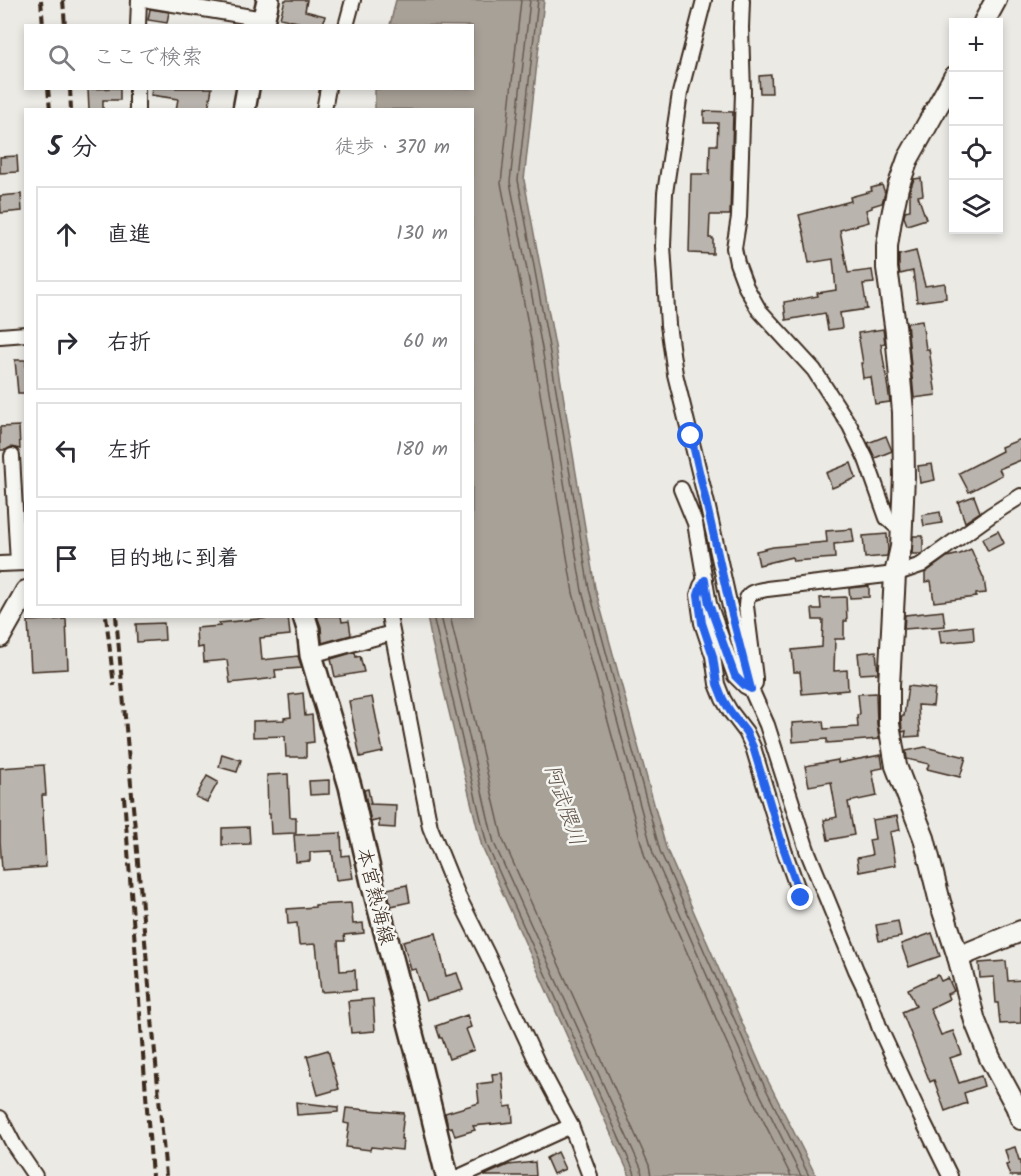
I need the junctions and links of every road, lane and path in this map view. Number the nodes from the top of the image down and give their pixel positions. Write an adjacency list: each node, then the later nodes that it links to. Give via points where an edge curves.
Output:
1 (139, 0): 9 (street)
2 (149, 0): 7 (street)
3 (353, 0): 10 (street)
4 (704, 0): 34 (street, via 680,93 667,182 663,246 668,325 675,374)
5 (742, 0): 23 (street, via 739,217 734,248 737,263 759,310 814,370 837,404 866,459 887,518 897,527)
6 (996, 0): 8 (street)
7 (264, 15)
8 (986, 18)
9 (138, 24)
10 (347, 24)
11 (949, 86): 23 (street, via 908,159 898,187 887,246 903,412)
12 (137, 90): 15 (street)
13 (248, 90): 16 (main road)
14 (328, 90): 17 (street)
15 (137, 108)
16 (244, 108)
17 (324, 108)
18 (24, 334): 19 (street)
19 (0, 336)
20 (12, 456): 24 (street)
21 (681, 489): 27 (street, via 695,523)
22 (1021, 496): 26 (street, via 921,565)
23 (902, 526): 26 (street)
24 (22, 563): 25 (street)
25 (0, 564)
26 (895, 574): 34 (street, via 750,593 746,606 755,669); 37 (street, via 889,685 891,740)
27 (705, 580): 34 (street, via 709,604 735,676); 35 (street, via 698,595 717,684 753,747)
28 (24, 595): 32 (street)
29 (305, 618): 33 (main road, 本宮熱海線)
30 (389, 618): 31 (street)
31 (392, 633): 33 (street); 40 (street, via 430,827 458,896)
32 (0, 637)
33 (311, 655): 42 (main road, 本宮熱海線, via 350,786)
34 (751, 689): 45 (street, via 767,725 807,850 880,1029)
35 (801, 898)
36 (1021, 931): 37 (street)
37 (958, 957): 39 (street, via 975,1021)
38 (0, 1118): 41 (street)
39 (1021, 1119)
40 (571, 1126): 43 (street); 44 (street)
41 (35, 1176)
42 (447, 1176)
43 (461, 1176)
44 (590, 1176)
45 (950, 1176)

